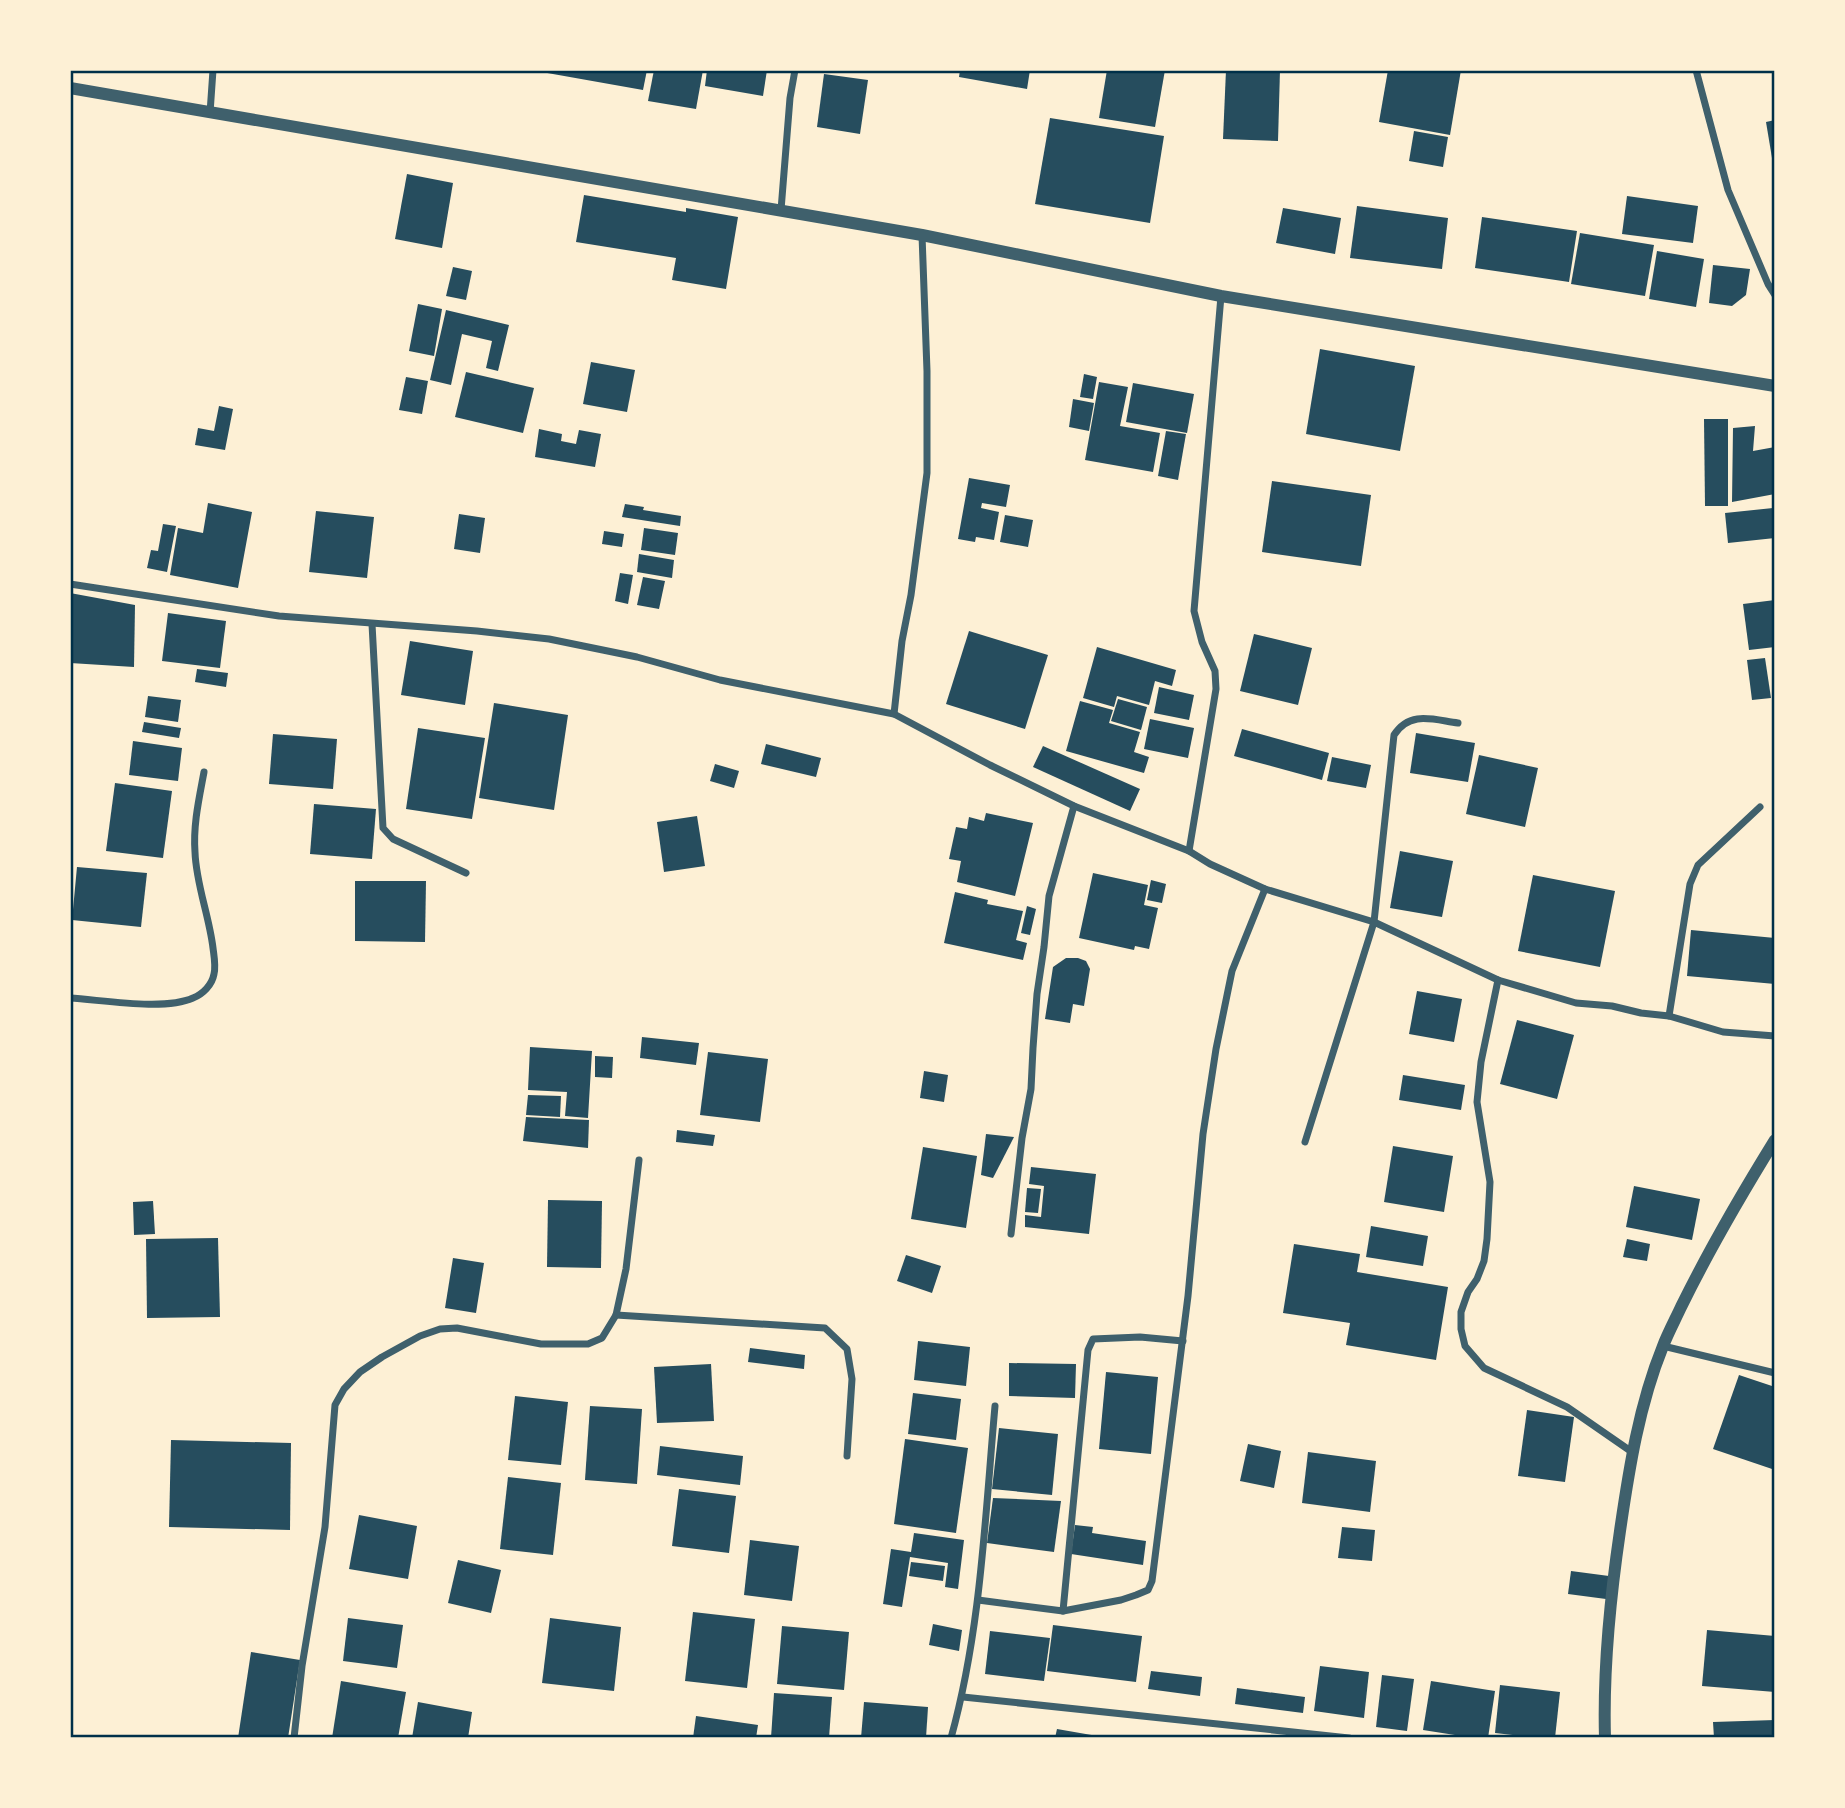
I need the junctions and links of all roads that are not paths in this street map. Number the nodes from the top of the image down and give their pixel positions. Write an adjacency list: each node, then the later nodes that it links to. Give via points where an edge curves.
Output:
1 (213, 70): 5 (street)
2 (795, 70): 6 (street)
3 (1696, 70): 8 (street, via 1728,190)
4 (70, 88): 5 (street)
5 (210, 113): 6 (street)
6 (780, 210): 7 (street)
7 (922, 234): 9 (street); 13 (street, via 928,472)
8 (1775, 295)
9 (1221, 296): 10 (street); 18 (street, via 1194,611 1215,671 1216,689)
10 (1775, 386)
11 (70, 584): 12 (street, via 279,616)
12 (372, 624): 13 (street, via 550,639 720,680); 19 (street, via 383,828 393,839)
13 (894, 714): 16 (street)
14 (1458, 723): 21 (street, via 1415,718 1394,735)
15 (204, 772): 23 (street, via 195,854 211,932 214,978 193,998 175,1003)
16 (1074, 806): 18 (street); 29 (street, via 1049,896 1031,1089)
17 (1760, 807): 24 (street, via 1698,865 1690,884)
18 (1189, 851): 20 (street)
19 (466, 873)
20 (1265, 889): 21 (street); 31 (street, via 1232,971 1223,1012 1203,1134)
21 (1374, 922): 22 (street); 27 (street)
22 (1498, 980): 24 (street, via 1576,1003); 35 (street, via 1477,1102 1490,1182 1488,1240 1484,1261 1461,1312 1465,1346 1484,1368 1567,1407)
23 (70, 998)
24 (1669, 1016): 25 (street, via 1723,1032)
25 (1775, 1036)
26 (1775, 1140): 32 (street, via 1698,1272)
27 (1305, 1142)
28 (639, 1160): 30 (street)
29 (1010, 1234)
30 (616, 1315): 36 (street, via 825,1328 847,1349 849,1359); 40 (street, via 602,1338 588,1344 541,1344 440,1329 382,1357 344,1389 335,1405 325,1527)
31 (1183, 1340): 38 (street, via 1153,1581 1148,1590 1121,1600); 38 (street, via 1093,1339 1087,1350)
32 (1663, 1346): 33 (street); 35 (street)
33 (1775, 1373)
34 (995, 1406): 37 (street)
35 (1632, 1452): 43 (street, via 1613,1581)
36 (847, 1456)
37 (978, 1600): 38 (street); 39 (street)
38 (1063, 1611)
39 (963, 1696): 41 (street); 42 (street)
40 (293, 1738)
41 (951, 1738)
42 (1349, 1738)
43 (1605, 1738)

